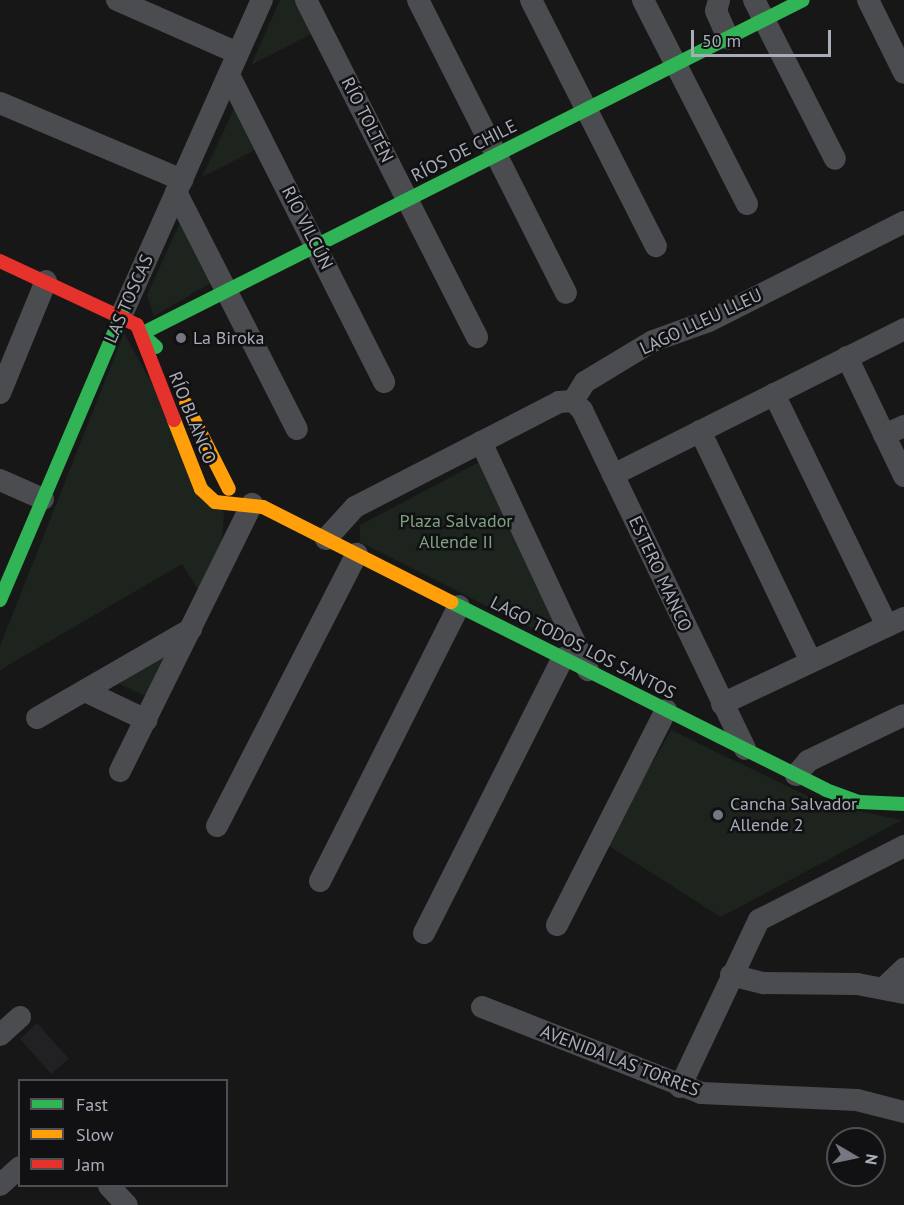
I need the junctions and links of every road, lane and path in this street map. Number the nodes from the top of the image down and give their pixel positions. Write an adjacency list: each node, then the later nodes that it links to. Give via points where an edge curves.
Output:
1 (117, 0): 12 (street)
2 (262, 0): 12 (street, LAS TOSCAS)
3 (306, 0): 21 (street, RÍO TOLTÉN)
4 (418, 0): 18 (street)
5 (531, 0): 17 (street)
6 (643, 0): 13 (street)
7 (719, 0): 11 (street, via 716,11)
8 (803, 0): 10 (street, RÍOS DE CHILE)
9 (868, 0): 14 (street)
10 (759, 10): 11 (street, RÍOS DE CHILE); 19 (street)
11 (728, 38): 13 (street, RÍOS DE CHILE)
12 (238, 53): 15 (street, LAS TOSCAS)
13 (676, 64): 17 (street, RÍOS DE CHILE); 22 (street)
14 (904, 73)
15 (229, 75): 20 (street, LAS TOSCAS); 24 (street, RÍO VILCÚN)
16 (0, 103): 20 (street)
17 (586, 110): 18 (street, RÍOS DE CHILE); 25 (street)
18 (497, 155): 21 (street, RÍOS DE CHILE); 29 (street)
19 (835, 159)
20 (179, 186): 28 (street); 30 (street, LAS TOSCAS)
21 (408, 200): 24 (street, RÍOS DE CHILE); 33 (street, RÍO TOLTÉN)
22 (747, 204)
23 (904, 222): 38 (street, LAGO LLEU LLEU, via 709,321 653,341 585,382)
24 (316, 246): 28 (street, RÍOS DE CHILE); 35 (street, RÍO VILCÚN)
25 (656, 246)
26 (0, 261): 27 (street)
27 (46, 281): 30 (street); 36 (street)
28 (227, 291): 32 (street, RÍOS DE CHILE); 39 (street)
29 (567, 292)
30 (122, 314): 32 (street, RÍO BLANCO); 47 (street, LAS TOSCAS)
31 (904, 329): 34 (street)
32 (141, 334): 46 (street, via 160,354); 48 (street, RÍO BLANCO, via 201,489 223,505)
33 (477, 337)
34 (847, 357): 37 (street); 40 (street)
35 (384, 382)
36 (0, 393)
37 (774, 394): 41 (street); 53 (street)
38 (573, 401): 42 (street, via 559,402); 43 (street, ESTERO MANCO)
39 (297, 429)
40 (894, 430): 44 (street)
41 (700, 431): 43 (street); 56 (street)
42 (481, 442): 49 (street, via 348,511); 57 (street)
43 (613, 475): 59 (street, ESTERO MANCO)
44 (904, 476)
45 (0, 480): 47 (street)
46 (229, 489)
47 (43, 499): 51 (street, LAS TOSCAS)
48 (252, 504): 49 (street, LAGO TODOS LOS SANTOS); 54 (street)
49 (326, 539): 50 (street, LAGO TODOS LOS SANTOS)
50 (357, 555): 52 (street, LAGO TODOS LOS SANTOS); 68 (street)
51 (2, 591)
52 (459, 606): 55 (street, LAGO TODOS LOS SANTOS); 70 (street)
53 (895, 622): 56 (street)
54 (191, 628): 58 (street); 63 (street)
55 (563, 658): 57 (street, LAGO TODOS LOS SANTOS); 72 (street)
56 (811, 662): 59 (street)
57 (588, 670): 60 (street, LAGO TODOS LOS SANTOS)
58 (85, 691): 62 (street); 63 (street)
59 (722, 704): 64 (street, ESTERO MANCO)
60 (666, 710): 64 (street, LAGO TODOS LOS SANTOS); 71 (street)
61 (904, 715): 66 (street, via 808,761)
62 (37, 718)
63 (146, 720): 65 (street)
64 (745, 749): 66 (street, LAGO TODOS LOS SANTOS)
65 (120, 771)
66 (796, 775): 67 (street, LAGO TODOS LOS SANTOS, via 859,802)
67 (904, 804)
68 (217, 826)
69 (904, 846): 74 (street, via 765,914 747,936)
70 (320, 882)
71 (557, 925)
72 (424, 933)
73 (904, 969): 75 (street)
74 (731, 975): 75 (street, via 764,983); 79 (street)
75 (894, 990)
76 (482, 1007): 79 (street, AVENIDA LAS TORRES)
77 (20, 1017): 78 (street)
78 (0, 1035)
79 (680, 1087): 80 (street, AVENIDA LAS TORRES, via 744,1099 857,1100)
80 (904, 1112)
81 (18, 1169): 82 (street)
82 (0, 1185)
83 (111, 1187): 84 (street)
84 (127, 1205)

